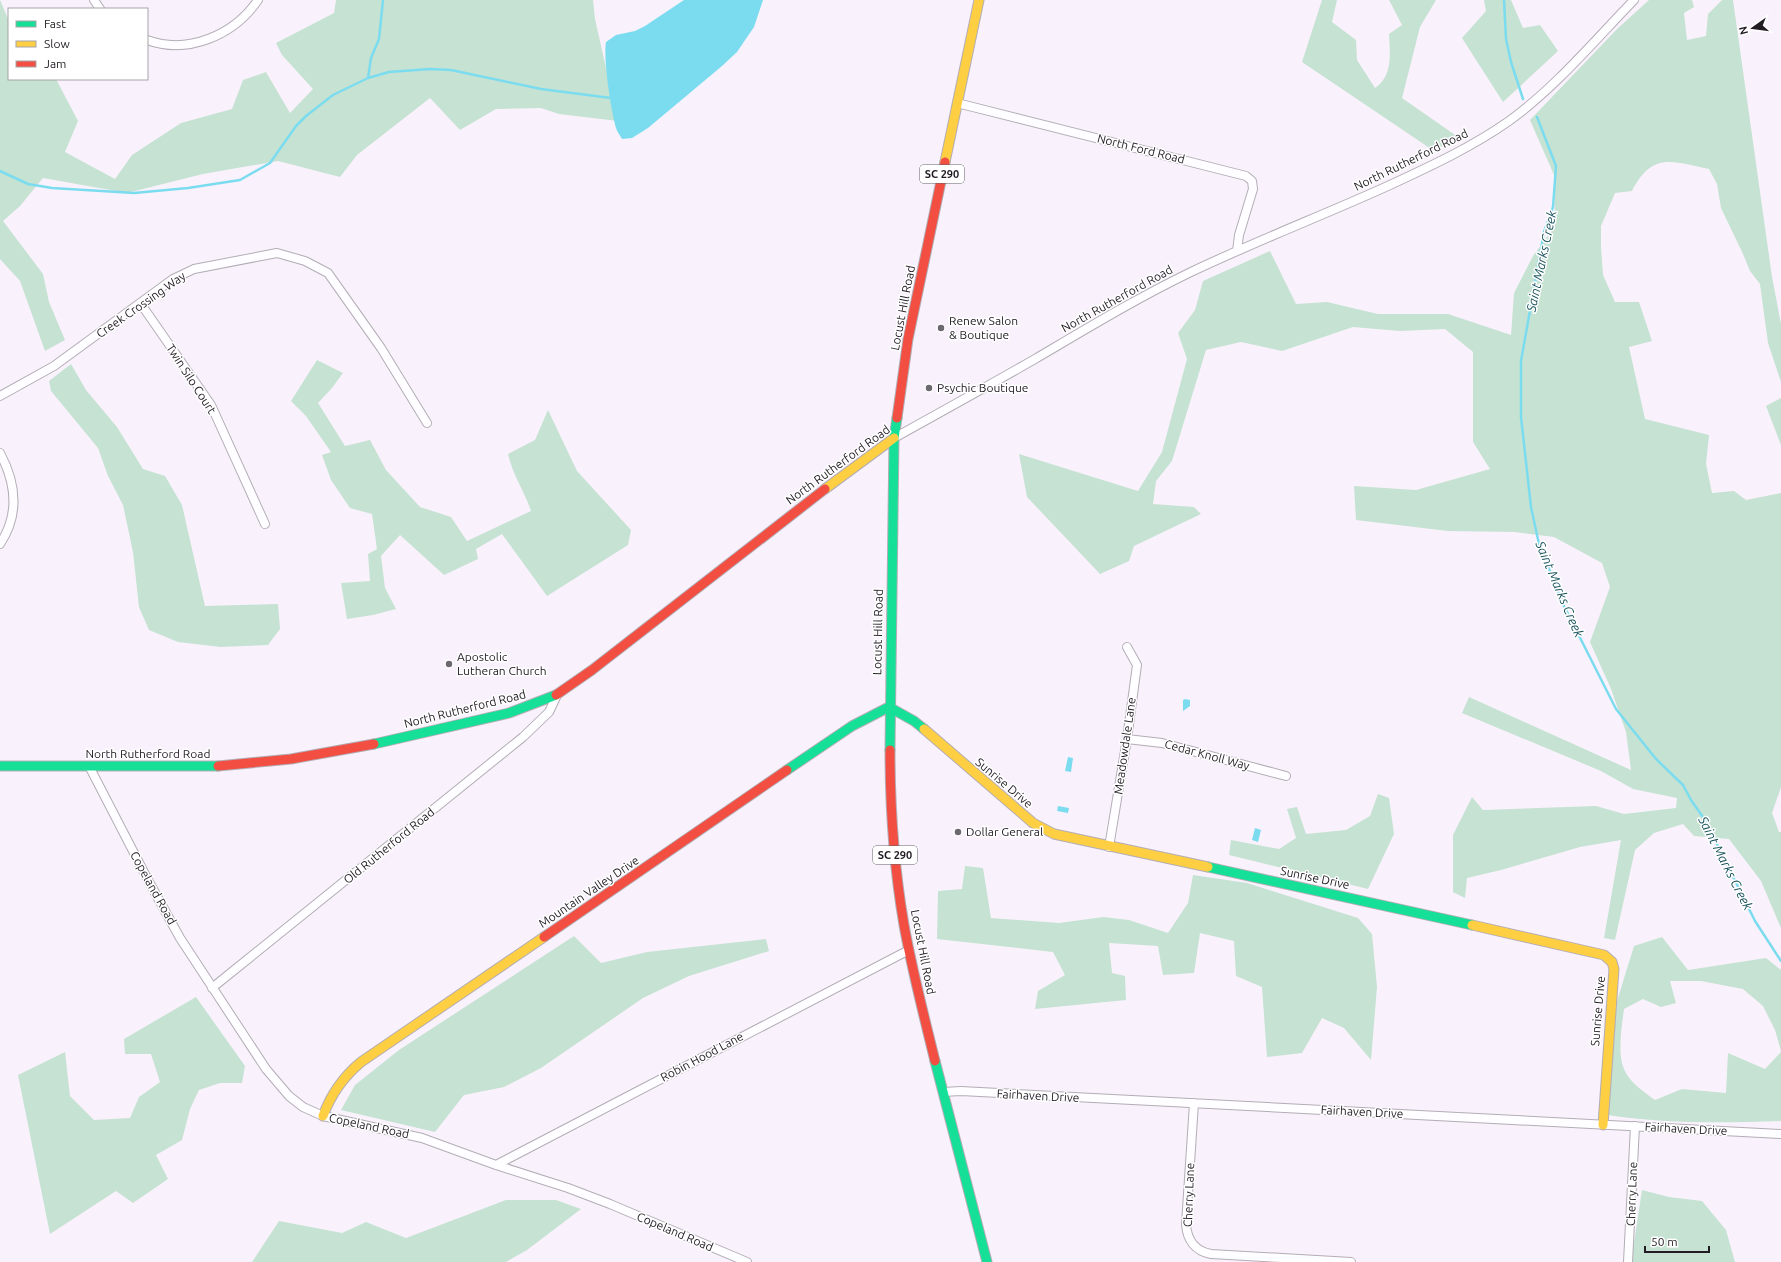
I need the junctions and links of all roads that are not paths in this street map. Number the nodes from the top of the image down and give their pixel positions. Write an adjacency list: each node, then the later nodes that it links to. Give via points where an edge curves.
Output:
1 (258, 0): 4 (street, via 238,23 213,37 176,45)
2 (980, 0): 5 (street, Locust Hill Road / SC 290)
3 (1634, 0): 6 (street, North Rutherford Road, via 1553,84 1493,132 1424,170)
4 (148, 40)
5 (958, 103): 6 (street, North Ford Road, via 1246,176 1252,181 1254,189 1238,235); 10 (street, Locust Hill Road / SC 290, via 908,339)
6 (1237, 251): 10 (street, North Rutherford Road, via 1143,297)
7 (141, 304): 8 (street, Creek Crossing Way, via 54,366); 9 (street, Creek Crossing Way, via 174,279 194,269 276,253 305,261 328,273 381,348); 12 (street, Twin Silo Court, via 211,405)
8 (0, 396)
9 (427, 423)
10 (894, 438): 15 (street, North Rutherford Road); 16 (street, Locust Hill Road / SC 290)
11 (0, 453): 13 (street, via 11,477 14,501 10,526)
12 (265, 524)
13 (0, 544)
14 (1127, 647): 17 (street, Meadowdale Lane, via 1136,665)
15 (557, 695): 19 (street, North Rutherford Road, via 509,713 293,759 225,766); 23 (street, Old Rutherford Road, via 549,712 523,737)
16 (889, 707): 21 (street, Sunrise Drive, via 914,721 1043,830 1063,837); 22 (street, Locust Hill Road / SC 290, via 893,837); 26 (street, Mountain Valley Drive, via 852,726 361,1062 337,1086)
17 (1127, 739): 20 (street, Cedar Knoll Way, via 1162,743); 21 (street, Meadowdale Lane)
18 (0, 766): 19 (street, North Rutherford Road)
19 (89, 766): 23 (street, Copeland Road, via 180,938)
20 (1286, 776)
21 (1110, 846): 27 (street, Sunrise Drive, via 1604,955 1612,962 1614,969)
22 (909, 950): 24 (street, Locust Hill Road / SC 290); 30 (street, Robin Hood Lane)
23 (212, 988): 26 (street, Copeland Road, via 278,1084 303,1107)
24 (943, 1092): 25 (street, Fairhaven Drive); 32 (street, Locust Hill Road / SC 290)
25 (1194, 1103): 27 (street, Fairhaven Drive); 33 (street, Cherry Lane, via 1186,1224 1193,1244 1201,1251 1211,1254)
26 (323, 1116): 30 (street, Copeland Road, via 422,1138)
27 (1603, 1124): 28 (street, Fairhaven Drive)
28 (1635, 1126): 29 (street, Fairhaven Drive); 34 (street, Cherry Lane)
29 (1781, 1134)
30 (496, 1165): 31 (street, Copeland Road, via 605,1202)
31 (747, 1262)
32 (988, 1262)
33 (1351, 1262)
34 (1628, 1262)

